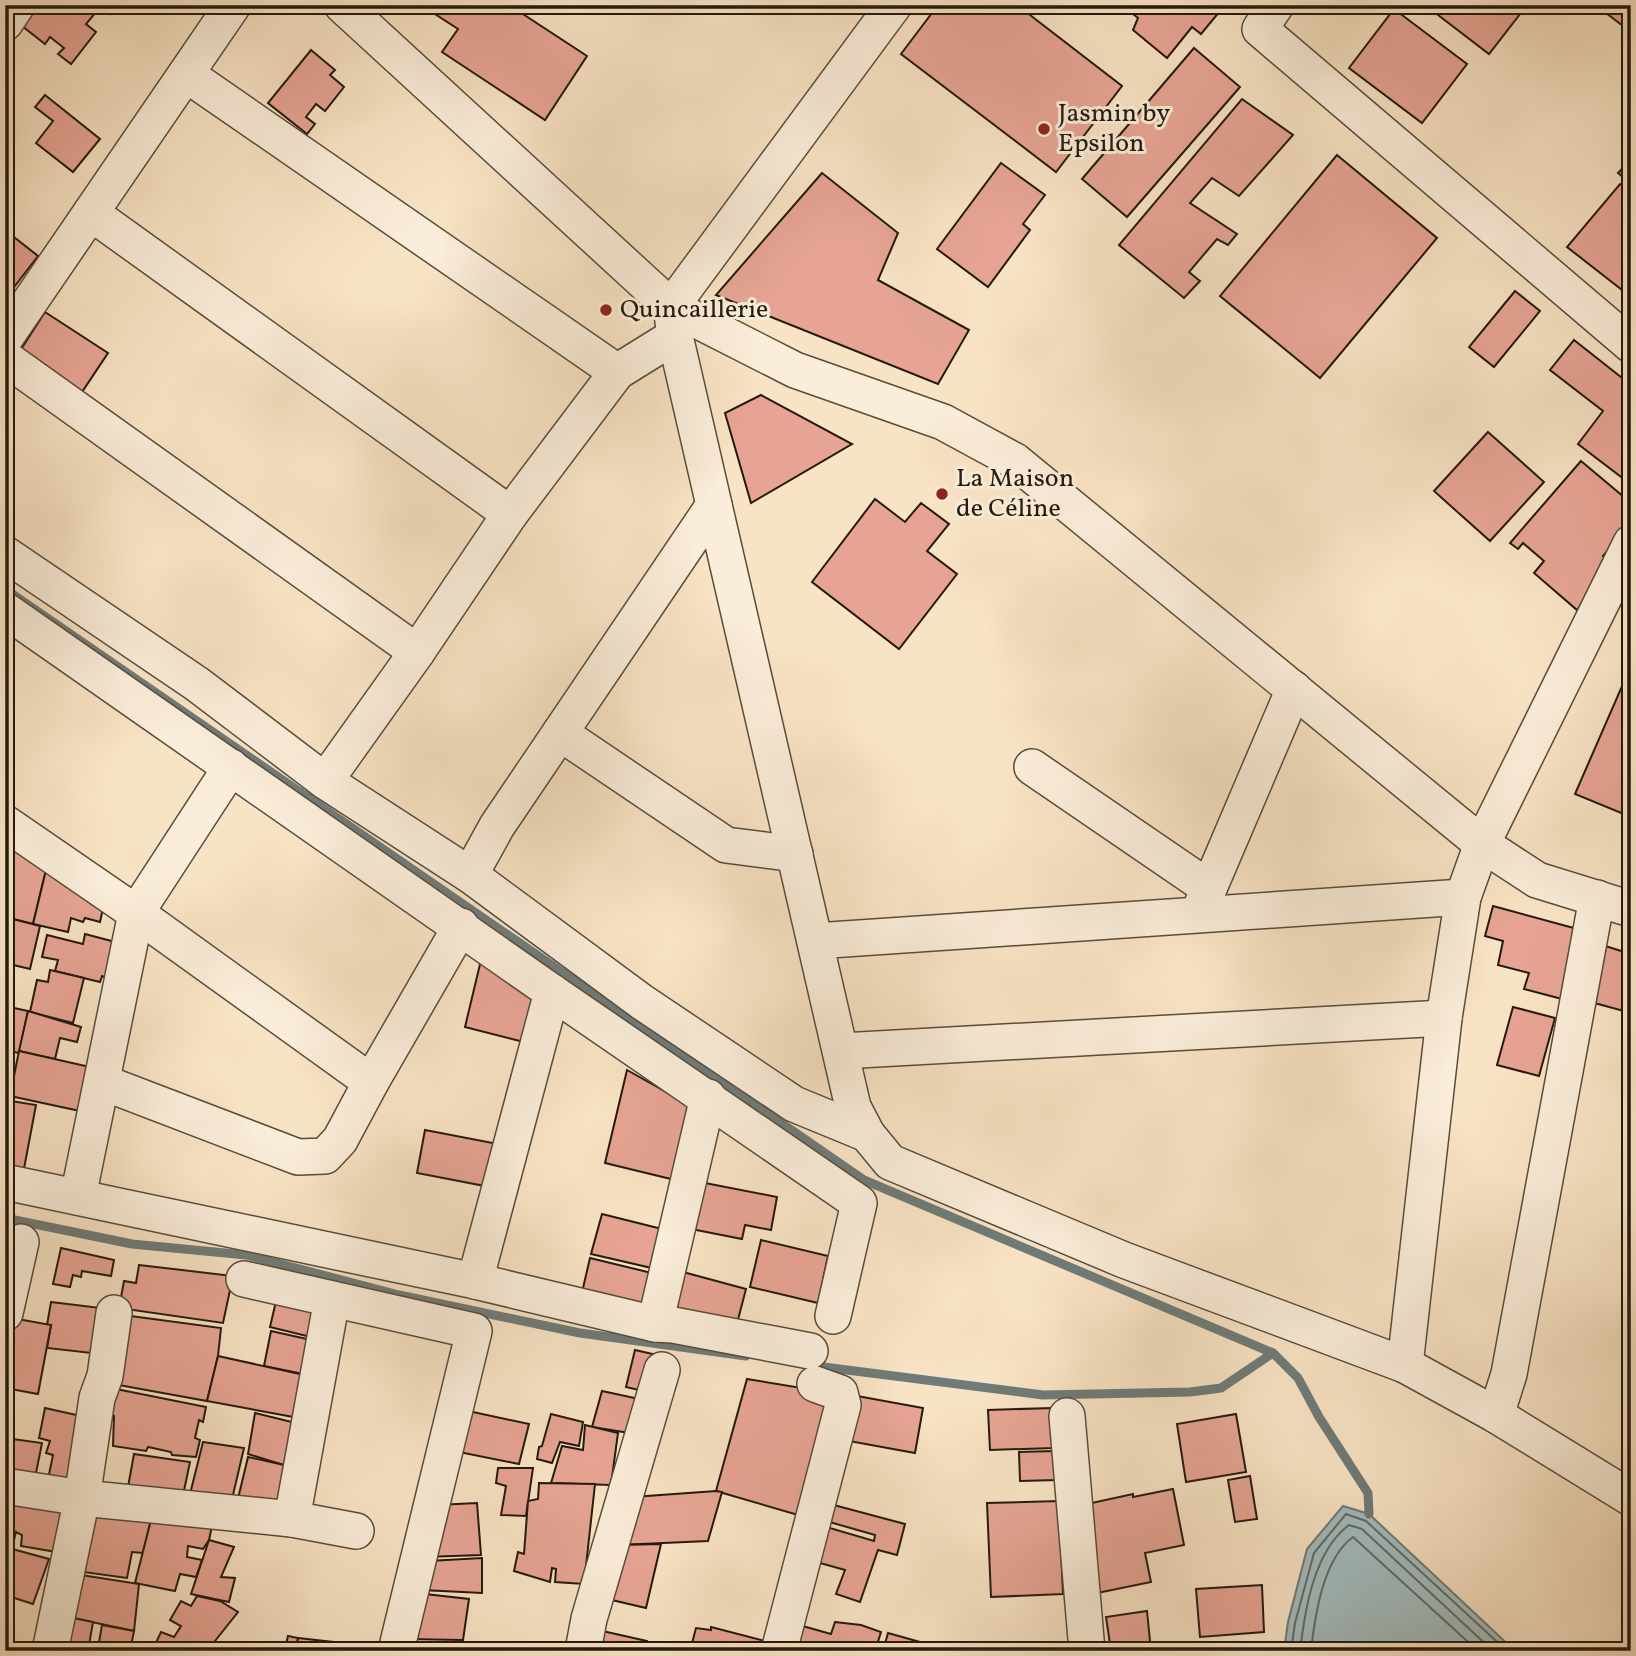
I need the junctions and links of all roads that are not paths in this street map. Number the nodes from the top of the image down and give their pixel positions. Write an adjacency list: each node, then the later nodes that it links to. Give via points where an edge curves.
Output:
1 (18, 5): 6 (street)
2 (233, 5): 7 (street)
3 (342, 5): 9 (street)
4 (894, 5): 9 (street)
5 (1276, 5): 11 (street, via 1261,29)
6 (5, 23)
7 (186, 74): 8 (street); 13 (street)
8 (91, 213): 10 (street); 15 (street)
9 (673, 322): 13 (street); 14 (street); 20 (street, via 943,422 1015,461)
10 (5, 338)
11 (1631, 345)
12 (5, 358): 19 (street)
13 (617, 372): 15 (street)
14 (714, 505): 21 (street); 27 (street)
15 (510, 514): 19 (street)
16 (1631, 542): 26 (street)
17 (5, 554): 24 (street, via 197,684)
18 (5, 610): 22 (street)
19 (416, 652): 24 (street)
20 (1294, 689): 26 (street); 31 (street)
21 (560, 733): 27 (street, via 726,845); 28 (street)
22 (231, 767): 33 (street); 34 (street)
23 (1032, 767): 31 (street)
24 (325, 781): 28 (street)
25 (5, 823): 33 (street)
26 (1482, 844): 29 (street); 30 (street, via 1537,880)
27 (794, 854): 35 (street)
28 (470, 875): 42 (street, via 642,1002 794,1104)
29 (1463, 897): 31 (street); 37 (street)
30 (1597, 898): 32 (street); 55 (street, via 1509,1374)
31 (1204, 901): 35 (street)
32 (1631, 909)
33 (136, 912): 39 (street); 40 (street)
34 (461, 926): 36 (street); 40 (street)
35 (815, 941): 38 (street)
36 (552, 992): 41 (street); 47 (street)
37 (1444, 1018): 38 (street); 53 (street)
38 (841, 1051): 42 (street, via 853,1107)
39 (102, 1082): 40 (street, via 299,1157 325,1156 340,1140); 44 (street)
40 (371, 1082)
41 (708, 1097): 51 (street, via 859,1203); 52 (street)
42 (867, 1134): 53 (street, via 890,1162 1124,1260)
43 (5, 1182): 44 (street)
44 (78, 1197): 47 (street)
45 (21, 1242): 49 (street)
46 (244, 1279): 48 (street)
47 (475, 1280): 52 (street)
48 (331, 1299): 60 (street); 63 (street, via 474,1331)
49 (5, 1313)
50 (114, 1313): 58 (street)
51 (833, 1316)
52 (655, 1324): 65 (street, via 673,1325 813,1368 839,1393 843,1405)
53 (1405, 1365): 55 (street)
54 (662, 1370): 64 (street)
55 (1496, 1415): 59 (street)
56 (1067, 1416): 66 (street)
57 (5, 1486): 58 (street)
58 (82, 1498): 60 (street); 62 (street)
59 (1631, 1498)
60 (292, 1519): 61 (street)
61 (356, 1531)
62 (50, 1651)
63 (396, 1651)
64 (583, 1651)
65 (779, 1651)
66 (1087, 1651)

